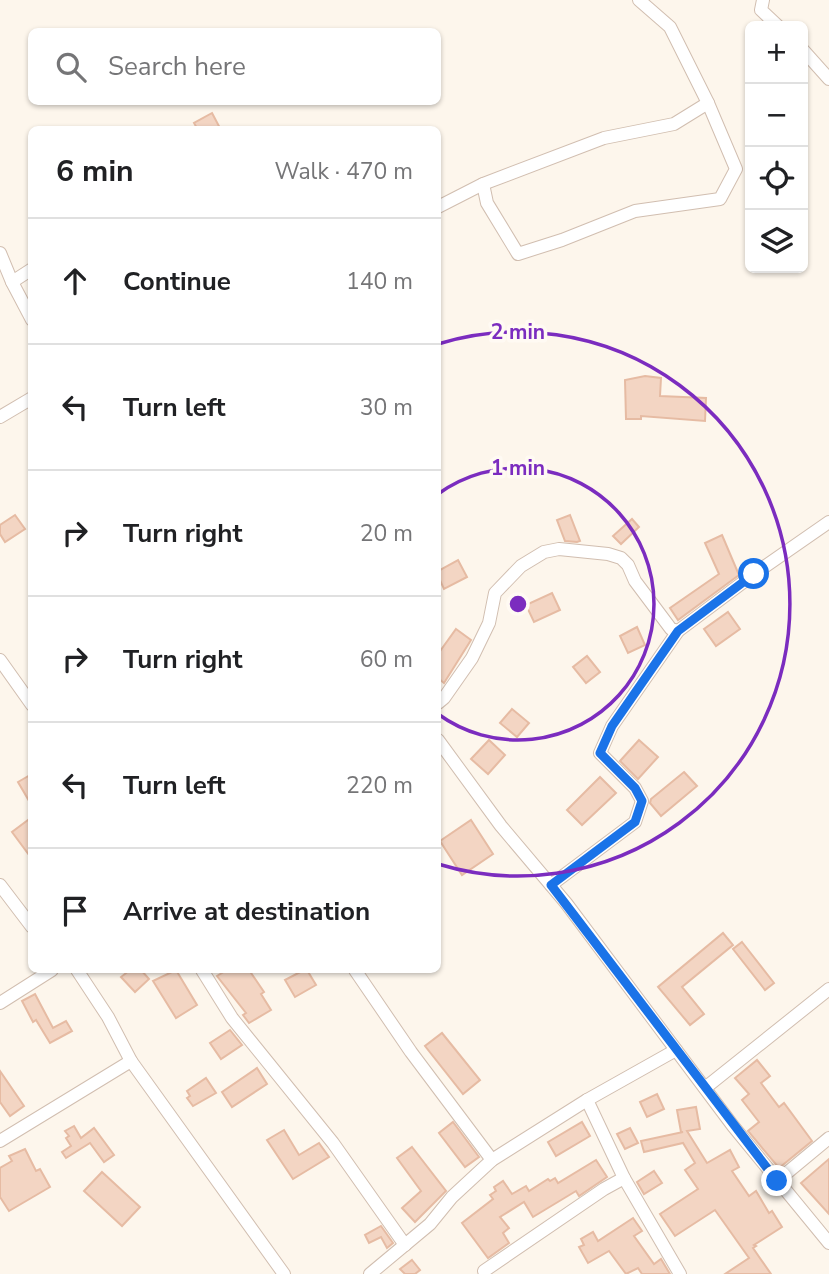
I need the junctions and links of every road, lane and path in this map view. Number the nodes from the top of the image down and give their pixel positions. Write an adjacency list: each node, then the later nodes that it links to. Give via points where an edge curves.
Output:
1 (639, 0): 8 (street, via 670,27)
2 (763, 0): 3 (street, via 761,10)
3 (773, 21)
4 (808, 55): 5 (street)
5 (816, 63): 6 (street); 7 (street)
6 (829, 73)
7 (829, 79)
8 (708, 103): 9 (street, via 674,124 604,138); 9 (street, via 736,169 720,199 635,211 517,254 487,203)
9 (483, 184): 10 (street)
10 (441, 205)
11 (0, 253): 13 (street)
12 (28, 272): 13 (street)
13 (12, 282): 14 (street)
14 (28, 312)
15 (28, 400): 16 (street)
16 (0, 416)
17 (829, 522): 18 (street)
18 (678, 631): 21 (street, via 671,629 621,558 559,549 544,552 521,566 495,593 489,622 472,659); 23 (street, via 612,726 600,753 642,801 635,822)
19 (0, 660): 20 (street)
20 (26, 685)
21 (441, 700)
22 (441, 744): 23 (street)
23 (551, 885): 32 (street)
24 (0, 886): 25 (street)
25 (28, 922)
26 (47, 973): 31 (street)
27 (79, 973): 33 (street)
28 (204, 973): 42 (street, via 232,1018 334,1143)
29 (357, 973): 38 (street)
30 (829, 989): 34 (street)
31 (0, 1003)
32 (676, 1050): 34 (street); 35 (street)
33 (131, 1061): 37 (street); 44 (street)
34 (705, 1088): 40 (street)
35 (587, 1100): 38 (street); 39 (street)
36 (829, 1138): 40 (street)
37 (0, 1141)
38 (492, 1160): 42 (street)
39 (624, 1178): 43 (street); 46 (street)
40 (777, 1181): 41 (street)
41 (829, 1243)
42 (405, 1245): 45 (street)
43 (485, 1272)
44 (285, 1274)
45 (370, 1274)
46 (680, 1274)

